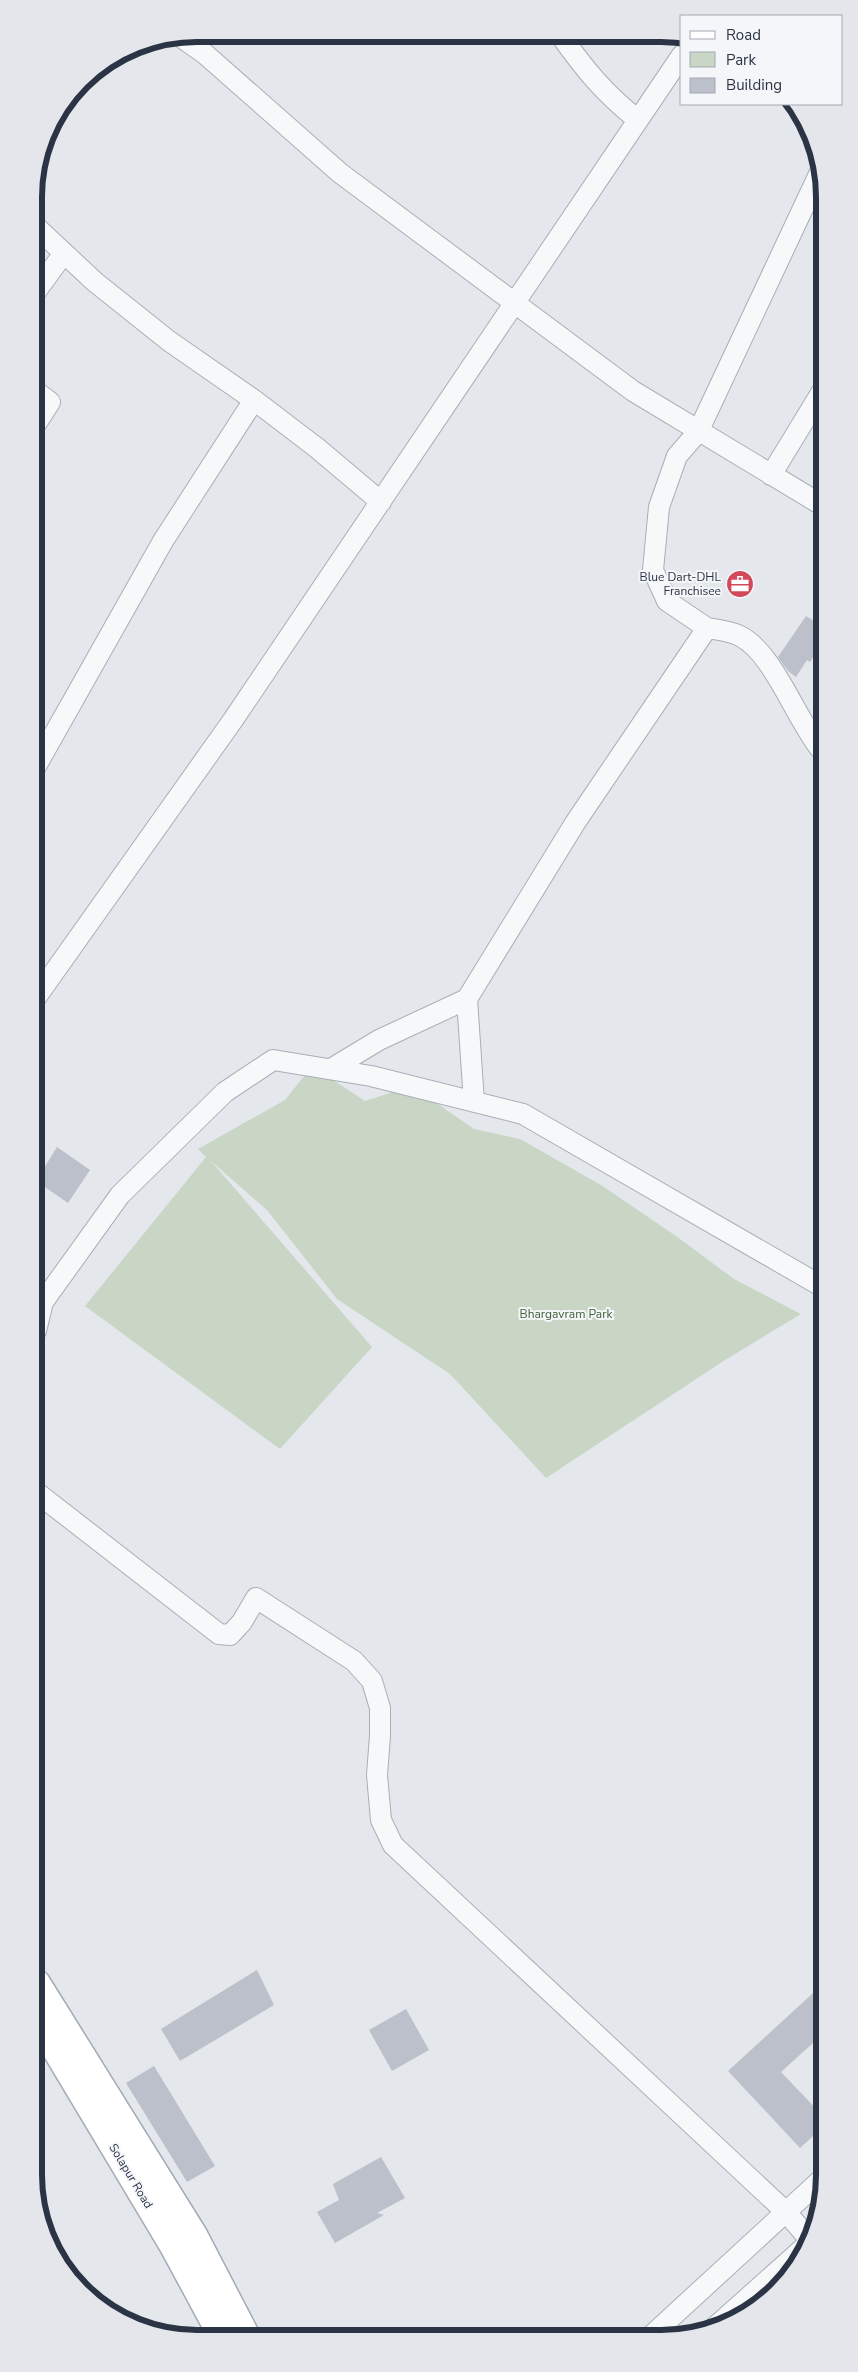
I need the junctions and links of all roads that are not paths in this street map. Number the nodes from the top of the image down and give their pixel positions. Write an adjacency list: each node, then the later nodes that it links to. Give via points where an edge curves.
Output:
1 (566, 42): 4 (street, via 609,98)
2 (190, 43): 9 (street, via 340,173)
3 (680, 58): 4 (street)
4 (638, 120): 9 (street)
5 (815, 184): 14 (street)
6 (43, 233): 7 (street)
7 (64, 253): 8 (street); 11 (street, via 169,341)
8 (43, 282)
9 (514, 304): 14 (street, via 633,391); 17 (street)
10 (43, 397): 13 (street, via 50,402)
11 (254, 400): 17 (street); 20 (street, via 163,541)
12 (816, 401): 15 (street)
13 (43, 413)
14 (698, 432): 15 (street); 18 (street, via 677,456 660,507 653,570 667,600)
15 (771, 475): 16 (street)
16 (816, 501)
17 (381, 502): 21 (street, via 233,720)
18 (707, 628): 19 (street, via 741,637 758,650); 22 (street, via 574,823)
19 (816, 743)
20 (43, 754)
21 (43, 988)
22 (467, 999): 23 (street, via 379,1040); 24 (street)
23 (331, 1069): 24 (street); 26 (street, via 273,1060 225,1092 120,1195)
24 (474, 1102): 25 (street, via 523,1114)
25 (815, 1283)
26 (42, 1304)
27 (42, 1497): 31 (street, via 219,1634 230,1634 242,1622 256,1598 354,1661 372,1681 380,1708 377,1775 381,1820 393,1845)
28 (42, 1992): 33 (main road)
29 (42, 2027): 33 (main road, Solapur Road)
30 (815, 2185): 31 (street)
31 (786, 2212): 32 (street); 38 (street)
32 (804, 2233)
33 (184, 2241): 36 (main road, Solapur Road); 37 (main road)
34 (789, 2261): 35 (street)
35 (730, 2313)
36 (219, 2330)
37 (243, 2330)
38 (657, 2330)

